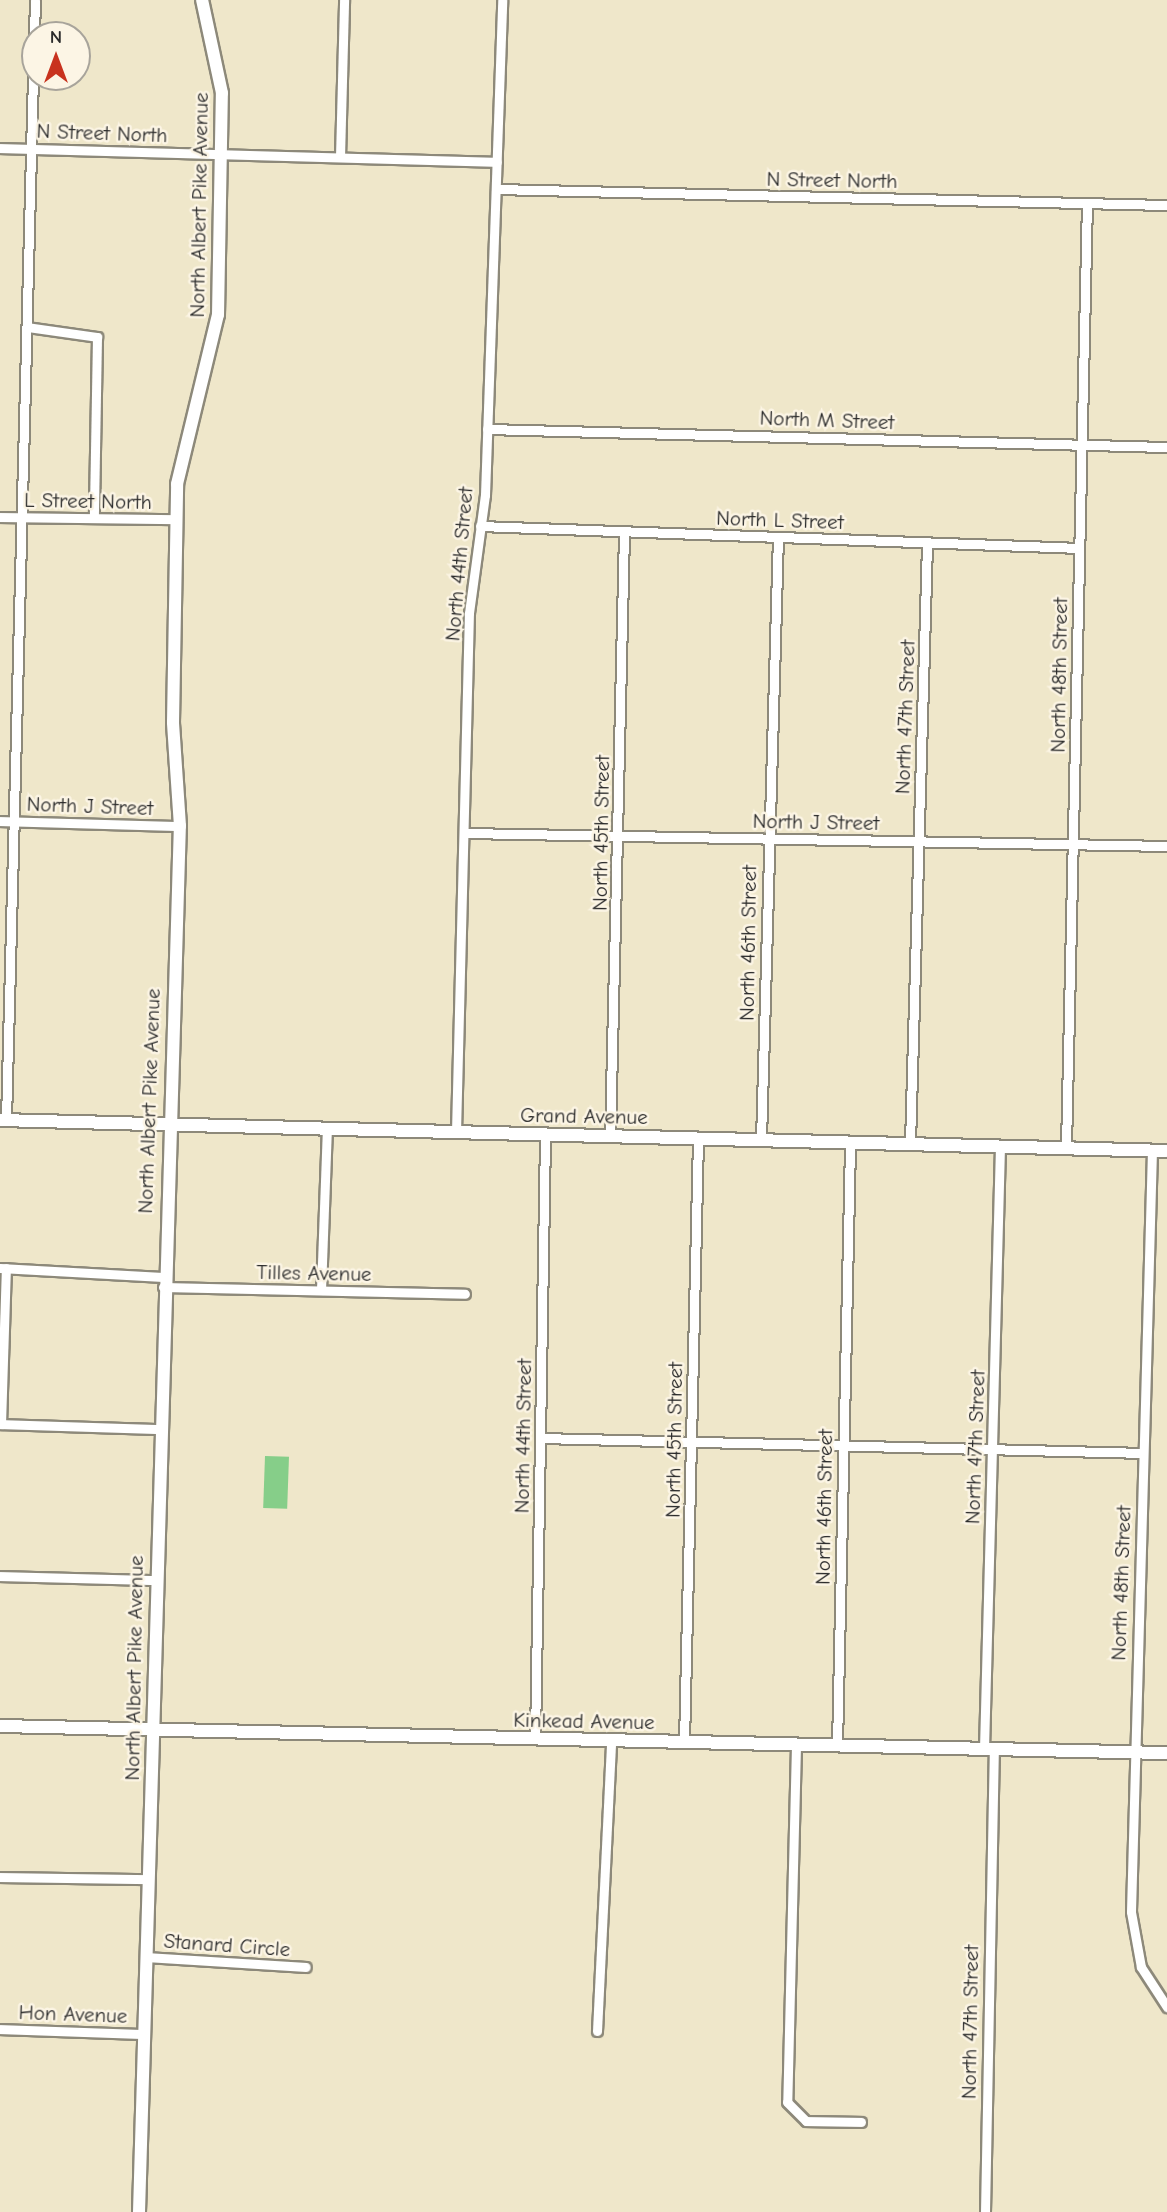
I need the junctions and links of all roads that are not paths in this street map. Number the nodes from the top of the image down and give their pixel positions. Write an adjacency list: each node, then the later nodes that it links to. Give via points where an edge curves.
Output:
1 (35, 0): 6 (street)
2 (202, 0): 7 (street, North Albert Pike Avenue, via 220,77)
3 (344, 0): 8 (street)
4 (502, 0): 9 (street, North 44th Street)
5 (0, 148): 6 (street, N Street North)
6 (31, 149): 7 (street, N Street North); 13 (street)
7 (221, 154): 8 (street, N Street North); 20 (street, North Albert Pike Avenue, via 217,323 182,446)
8 (340, 158): 9 (street, N Street North)
9 (497, 162): 10 (street, North 44th Street)
10 (496, 189): 11 (street, N Street North); 14 (street, North 44th Street)
11 (1087, 203): 12 (street, N Street North); 15 (street, North 48th Street)
12 (1167, 205)
13 (27, 327): 18 (street); 19 (street, via 97,337)
14 (487, 429): 15 (street, North M Street); 21 (street, North 44th Street)
15 (1082, 445): 16 (street, North M Street); 25 (street, North 48th Street)
16 (1167, 447)
17 (0, 517): 18 (street, L Street North)
18 (21, 517): 19 (street, L Street North); 27 (street)
19 (94, 517): 20 (street, L Street North)
20 (175, 519): 28 (street, North Albert Pike Avenue, via 173,722)
21 (480, 526): 22 (street, North L Street); 29 (street, North 44th Street, via 469,614)
22 (624, 531): 23 (street, North L Street); 30 (street, North 45th Street)
23 (778, 537): 24 (street, North L Street); 31 (street, North 46th Street)
24 (927, 542): 25 (street, North L Street); 32 (street, North 47th Street)
25 (1079, 548): 33 (street, North 48th Street)
26 (0, 821): 27 (street, North J Street)
27 (14, 822): 28 (street, North J Street); 35 (street)
28 (180, 826): 36 (street, North Albert Pike Avenue)
29 (465, 833): 30 (street, North J Street); 38 (street, North 44th Street)
30 (618, 836): 31 (street, North J Street); 40 (street, North 45th Street)
31 (768, 839): 32 (street, North J Street); 42 (street, North 46th Street)
32 (919, 842): 33 (street, North J Street); 44 (street, North 47th Street)
33 (1073, 845): 34 (street, North J Street); 46 (street, North 48th Street)
34 (1167, 846)
35 (3, 1120): 36 (street, Grand Avenue)
36 (167, 1125): 37 (street, Grand Avenue); 50 (street, North Albert Pike Avenue)
37 (327, 1129): 38 (street, Grand Avenue); 51 (street)
38 (456, 1132): 39 (street, Grand Avenue)
39 (545, 1135): 40 (street, Grand Avenue); 55 (street, North 44th Street)
40 (610, 1136): 41 (street, Grand Avenue)
41 (698, 1139): 42 (street, Grand Avenue); 56 (street, North 45th Street)
42 (761, 1140): 43 (street, Grand Avenue)
43 (850, 1143): 44 (street, Grand Avenue); 57 (street, North 46th Street)
44 (910, 1144): 45 (street, Grand Avenue)
45 (1000, 1146): 46 (street, Grand Avenue); 58 (street, North 47th Street)
46 (1066, 1148): 47 (street, Grand Avenue)
47 (1152, 1150): 48 (street, Grand Avenue); 59 (street, North 48th Street)
48 (1167, 1151)
49 (3, 1268): 50 (street, Tilles Avenue); 53 (street)
50 (163, 1282): 51 (street, Tilles Avenue); 54 (street, North Albert Pike Avenue)
51 (321, 1290): 52 (street, Tilles Avenue)
52 (465, 1294)
53 (1, 1424): 54 (street)
54 (159, 1429): 61 (street, North Albert Pike Avenue)
55 (540, 1438): 56 (street); 64 (street, North 44th Street)
56 (691, 1442): 57 (street); 66 (street, North 45th Street)
57 (842, 1444): 58 (street); 68 (street, North 46th Street)
58 (992, 1449): 59 (street); 69 (street, North 47th Street)
59 (1143, 1453): 70 (street, North 48th Street)
60 (0, 1576): 61 (street)
61 (155, 1580): 63 (street, North Albert Pike Avenue)
62 (0, 1726): 63 (street, Kinkead Avenue)
63 (152, 1730): 64 (street, Kinkead Avenue); 73 (street, North Albert Pike Avenue)
64 (535, 1739): 65 (street, Kinkead Avenue)
65 (611, 1741): 66 (street, Kinkead Avenue); 78 (street)
66 (684, 1742): 67 (street, Kinkead Avenue)
67 (796, 1745): 68 (street, Kinkead Avenue); 80 (street, via 787,2102 806,2121)
68 (837, 1746): 69 (street, Kinkead Avenue)
69 (989, 1749): 70 (street, Kinkead Avenue); 82 (street, North 47th Street)
70 (1135, 1752): 71 (street, Kinkead Avenue); 76 (street, North 48th Street, via 1132,1932 1141,1967)
71 (1167, 1753)
72 (0, 1877): 73 (street)
73 (148, 1879): 74 (street, North Albert Pike Avenue)
74 (146, 1957): 75 (street, Stanard Circle); 79 (street, North Albert Pike Avenue)
75 (306, 1967)
76 (1167, 2007)
77 (0, 2029): 79 (street, Hon Avenue)
78 (597, 2031)
79 (144, 2034): 81 (street, North Albert Pike Avenue)
80 (861, 2122)
81 (139, 2212)
82 (985, 2212)

